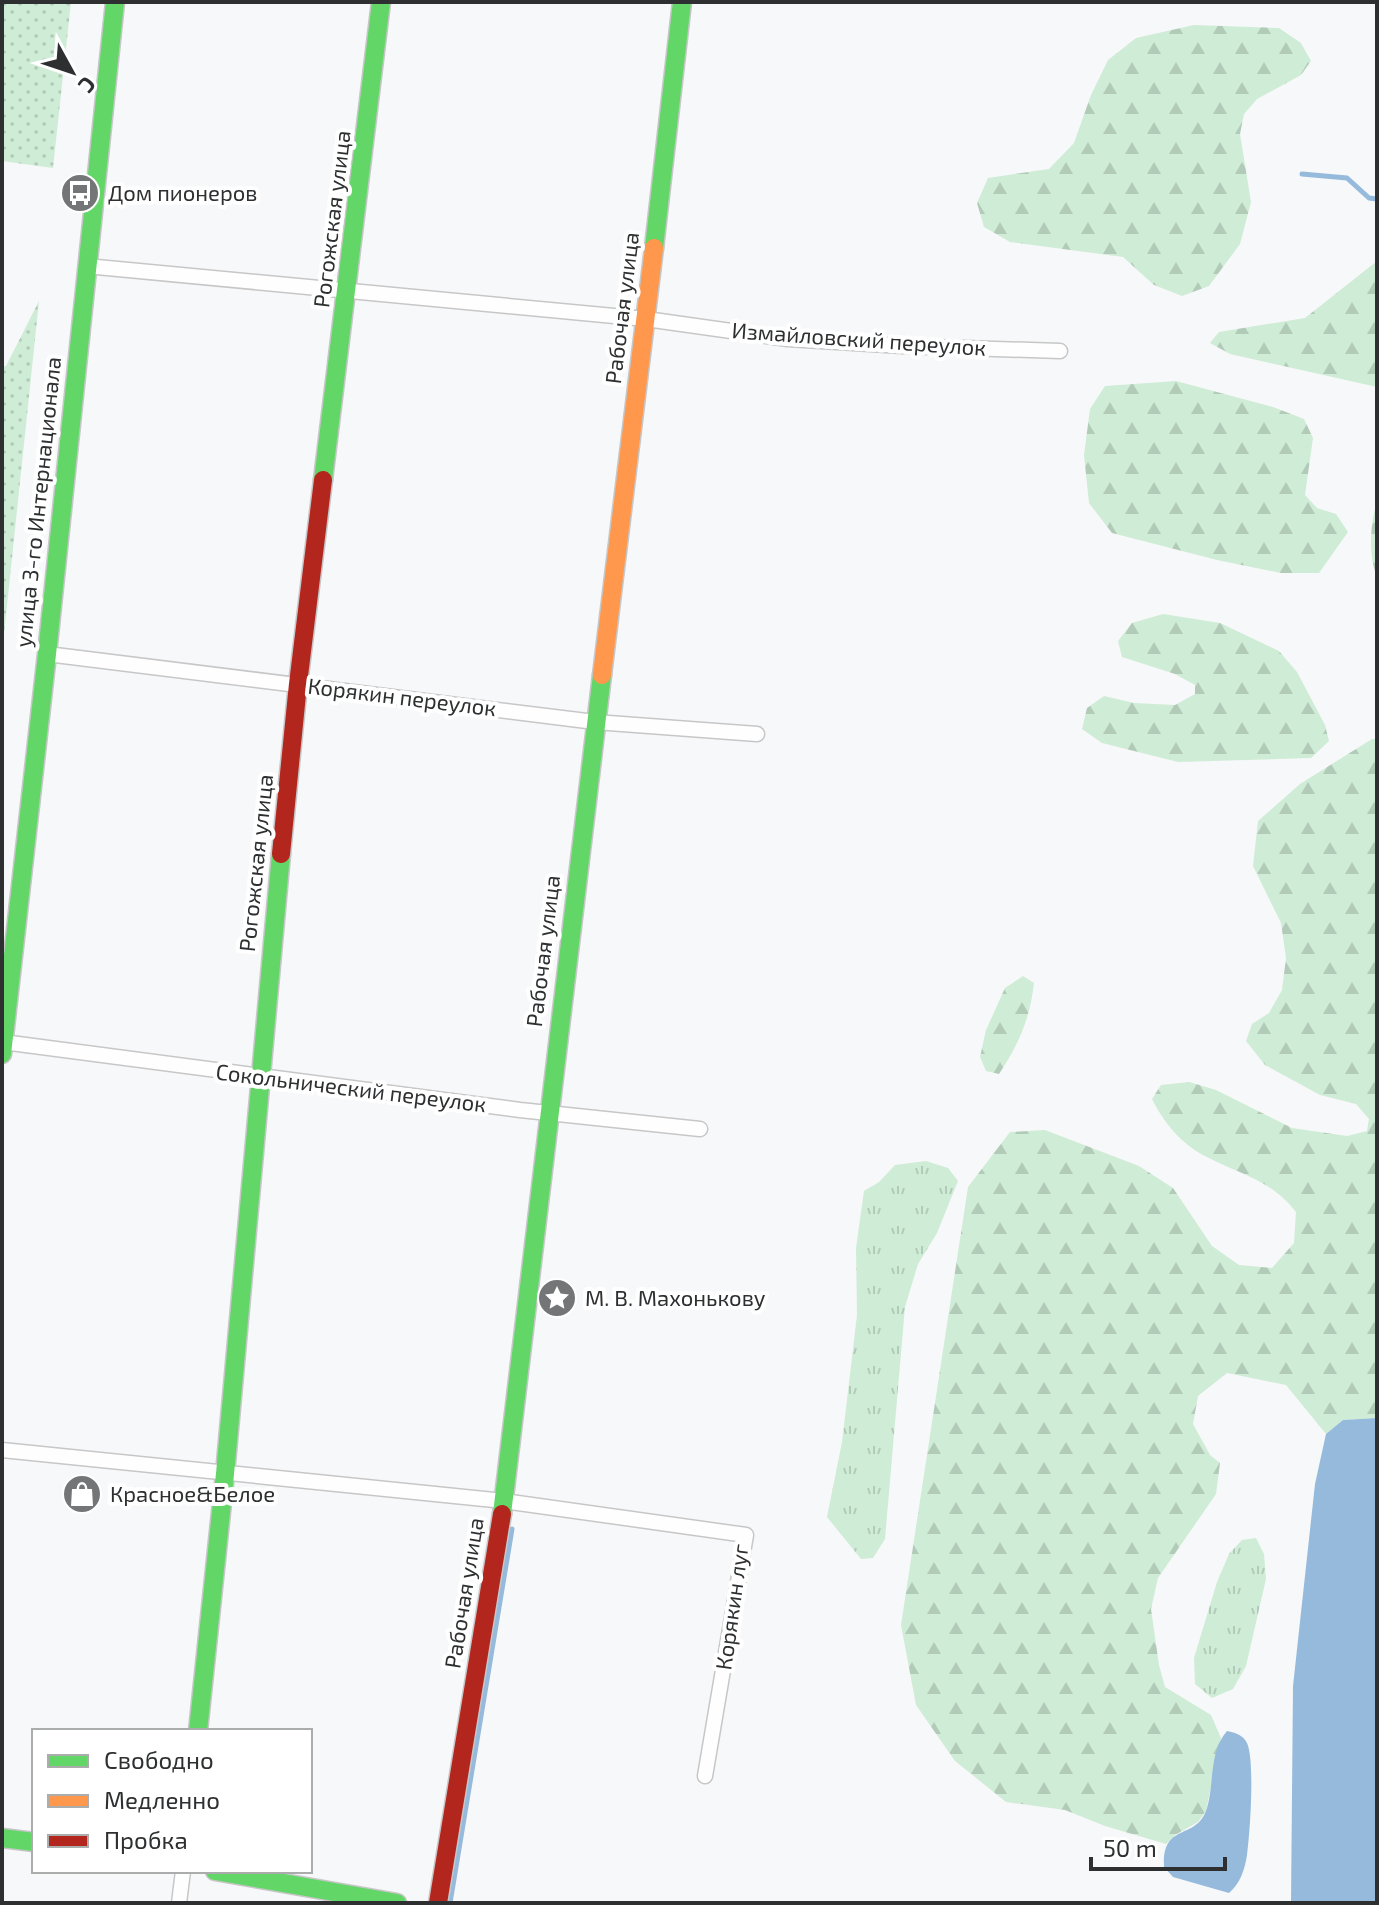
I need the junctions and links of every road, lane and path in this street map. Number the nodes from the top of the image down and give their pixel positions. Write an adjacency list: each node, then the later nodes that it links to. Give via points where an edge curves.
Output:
1 (115, 2): 4 (main road, улица 3-го Интернационала)
2 (381, 2): 5 (main road, Рогожская улица)
3 (682, 2): 6 (main road, Рабочая улица)
4 (86, 266): 5 (street, Измайловский переулок); 8 (main road, улица 3-го Интернационала)
5 (348, 289): 6 (street, Измайловский переулок); 9 (main road, Рогожская улица)
6 (646, 319): 7 (street, Измайловский переулок, via 788,339); 10 (main road, Рабочая улица)
7 (1060, 351)
8 (47, 654): 9 (street, Корякин переулок); 12 (main road, улица 3-го Интернационала)
9 (298, 684): 10 (street, Корякин переулок); 13 (main road, Рогожская улица)
10 (595, 722): 11 (street, Корякин переулок); 14 (main road, Рабочая улица)
11 (757, 734)
12 (3, 1048): 13 (street, Сокольнический переулок)
13 (259, 1076): 14 (street, Сокольнический переулок); 17 (main road, Рогожская улица)
14 (547, 1113): 15 (street, Сокольнический переулок); 18 (main road, Рабочая улица)
15 (700, 1129)
16 (2, 1450): 17 (street)
17 (225, 1474): 18 (street); 19 (main road, Рогожская улица)
18 (504, 1501): 20 (street, Корякин луг, via 746,1535); 27 (main road, Рабочая улица)
19 (198, 1729)
20 (705, 1776)
21 (2, 1838): 22 (main road)
22 (32, 1842)
23 (183, 1873): 25 (street)
24 (226, 1873): 26 (main road)
25 (179, 1903)
26 (397, 1903)
27 (438, 1903)

